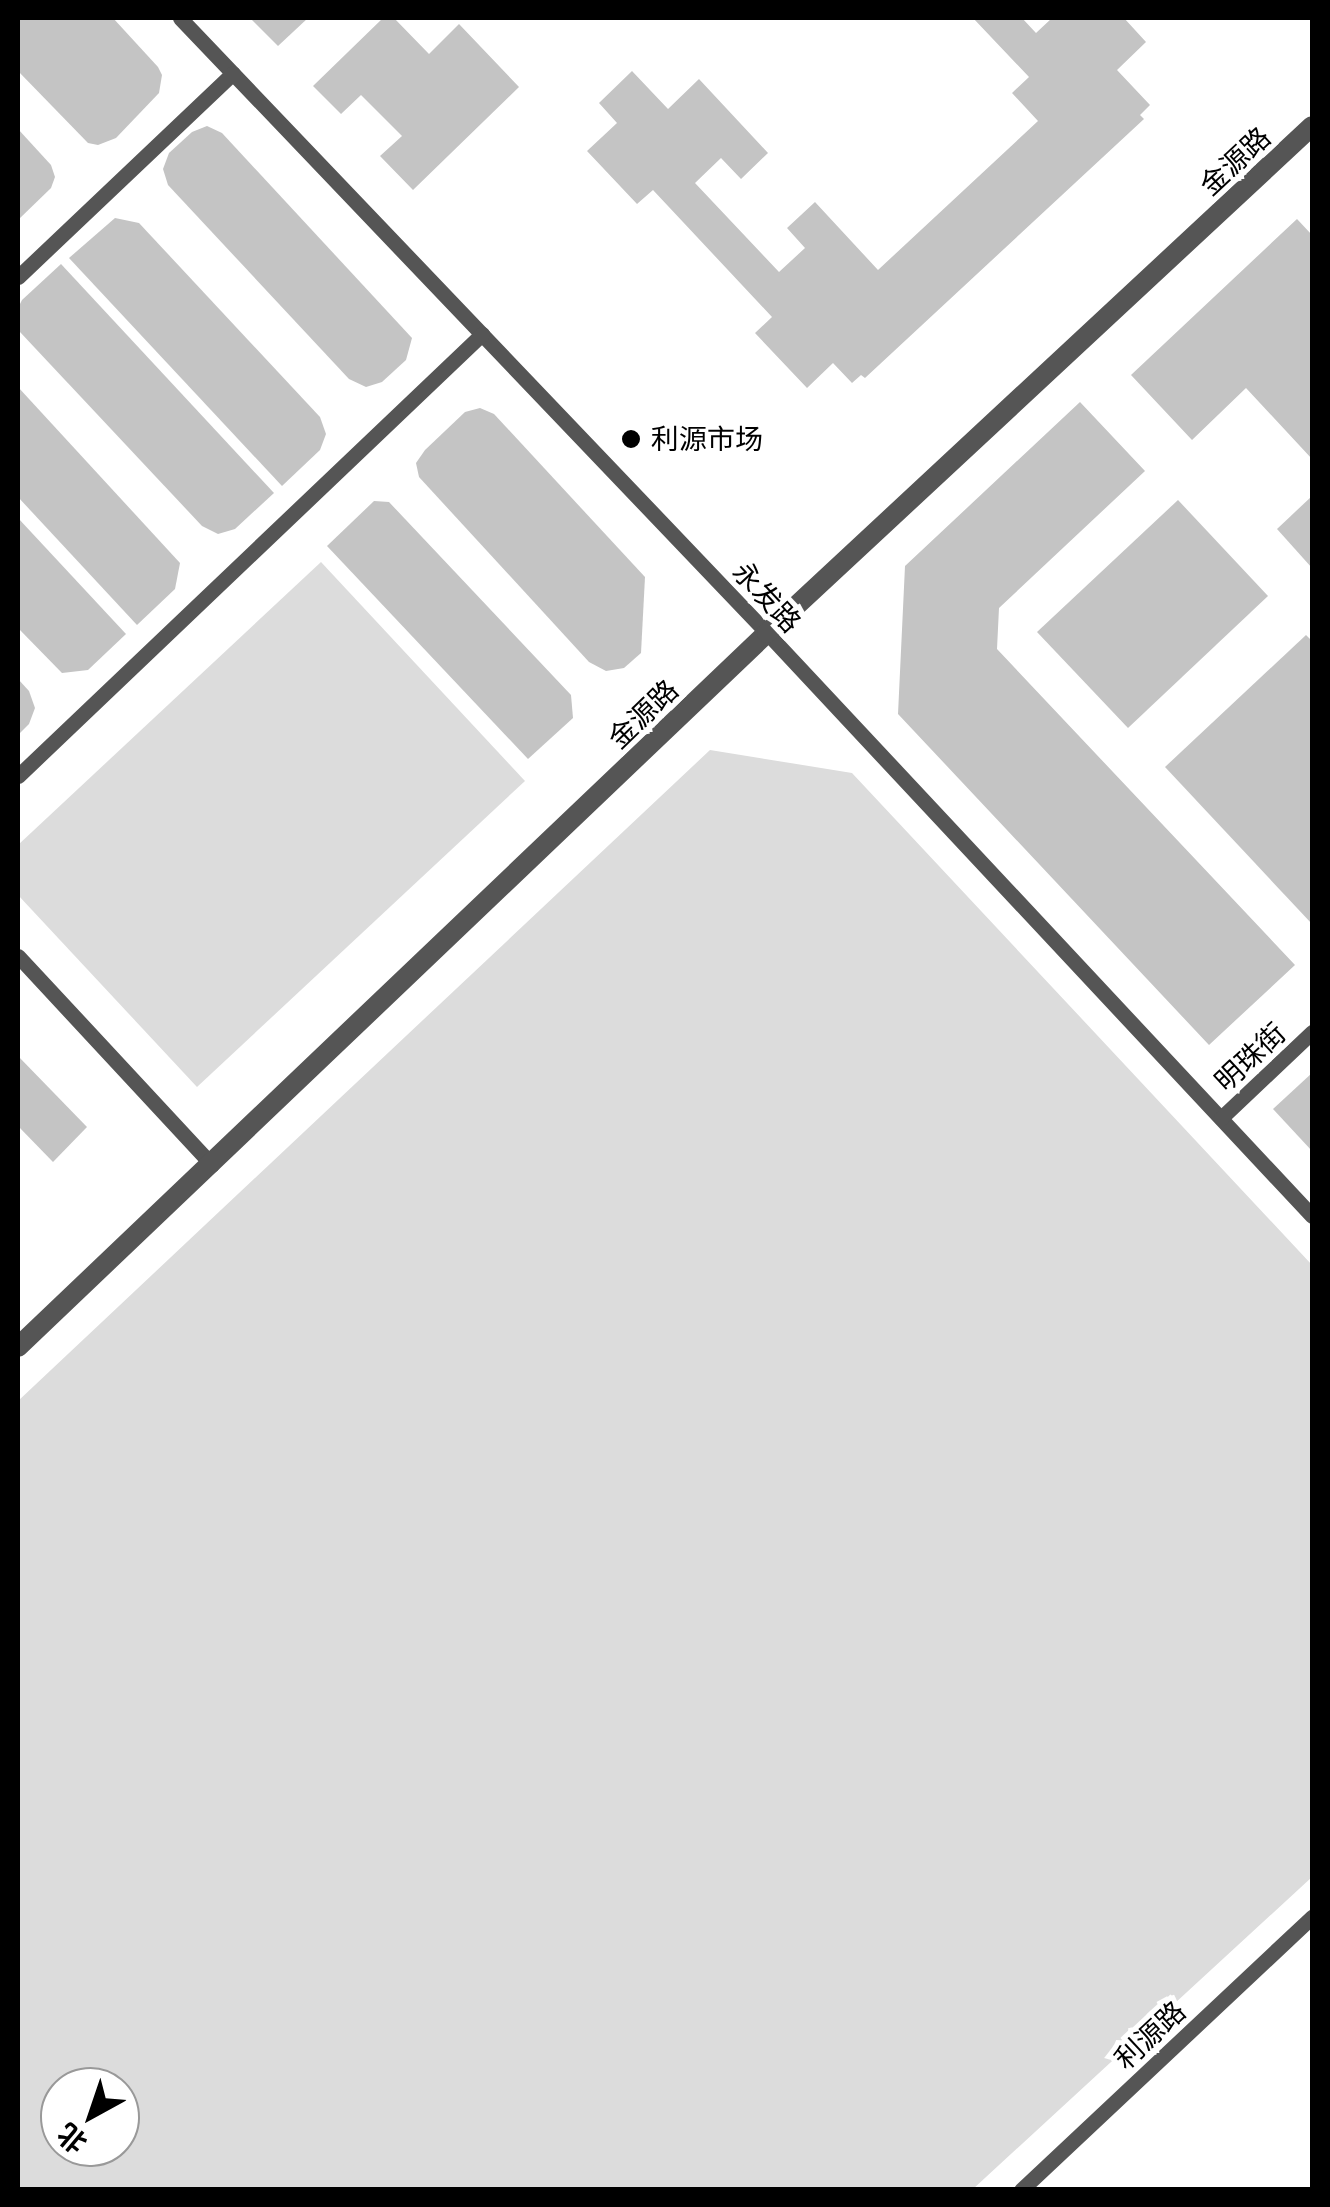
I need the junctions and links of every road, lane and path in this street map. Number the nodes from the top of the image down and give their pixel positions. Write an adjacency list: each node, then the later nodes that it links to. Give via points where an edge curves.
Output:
1 (180, 18): 2 (lane, 永发路)
2 (233, 73): 4 (lane); 5 (lane, 永发路)
3 (1312, 126): 6 (street, 金源路)
4 (18, 277)
5 (482, 334): 6 (lane, 永发路); 7 (lane)
6 (767, 633): 10 (lane, 永发路); 11 (street, 金源路)
7 (18, 776)
8 (18, 956): 11 (lane)
9 (1312, 1032): 10 (lane, 明珠街)
10 (1221, 1118): 12 (lane, 永发路)
11 (212, 1166): 13 (street, 金源路)
12 (1312, 1216)
13 (18, 1347)
14 (1312, 1917): 15 (lane, 利源路)
15 (1021, 2190)

